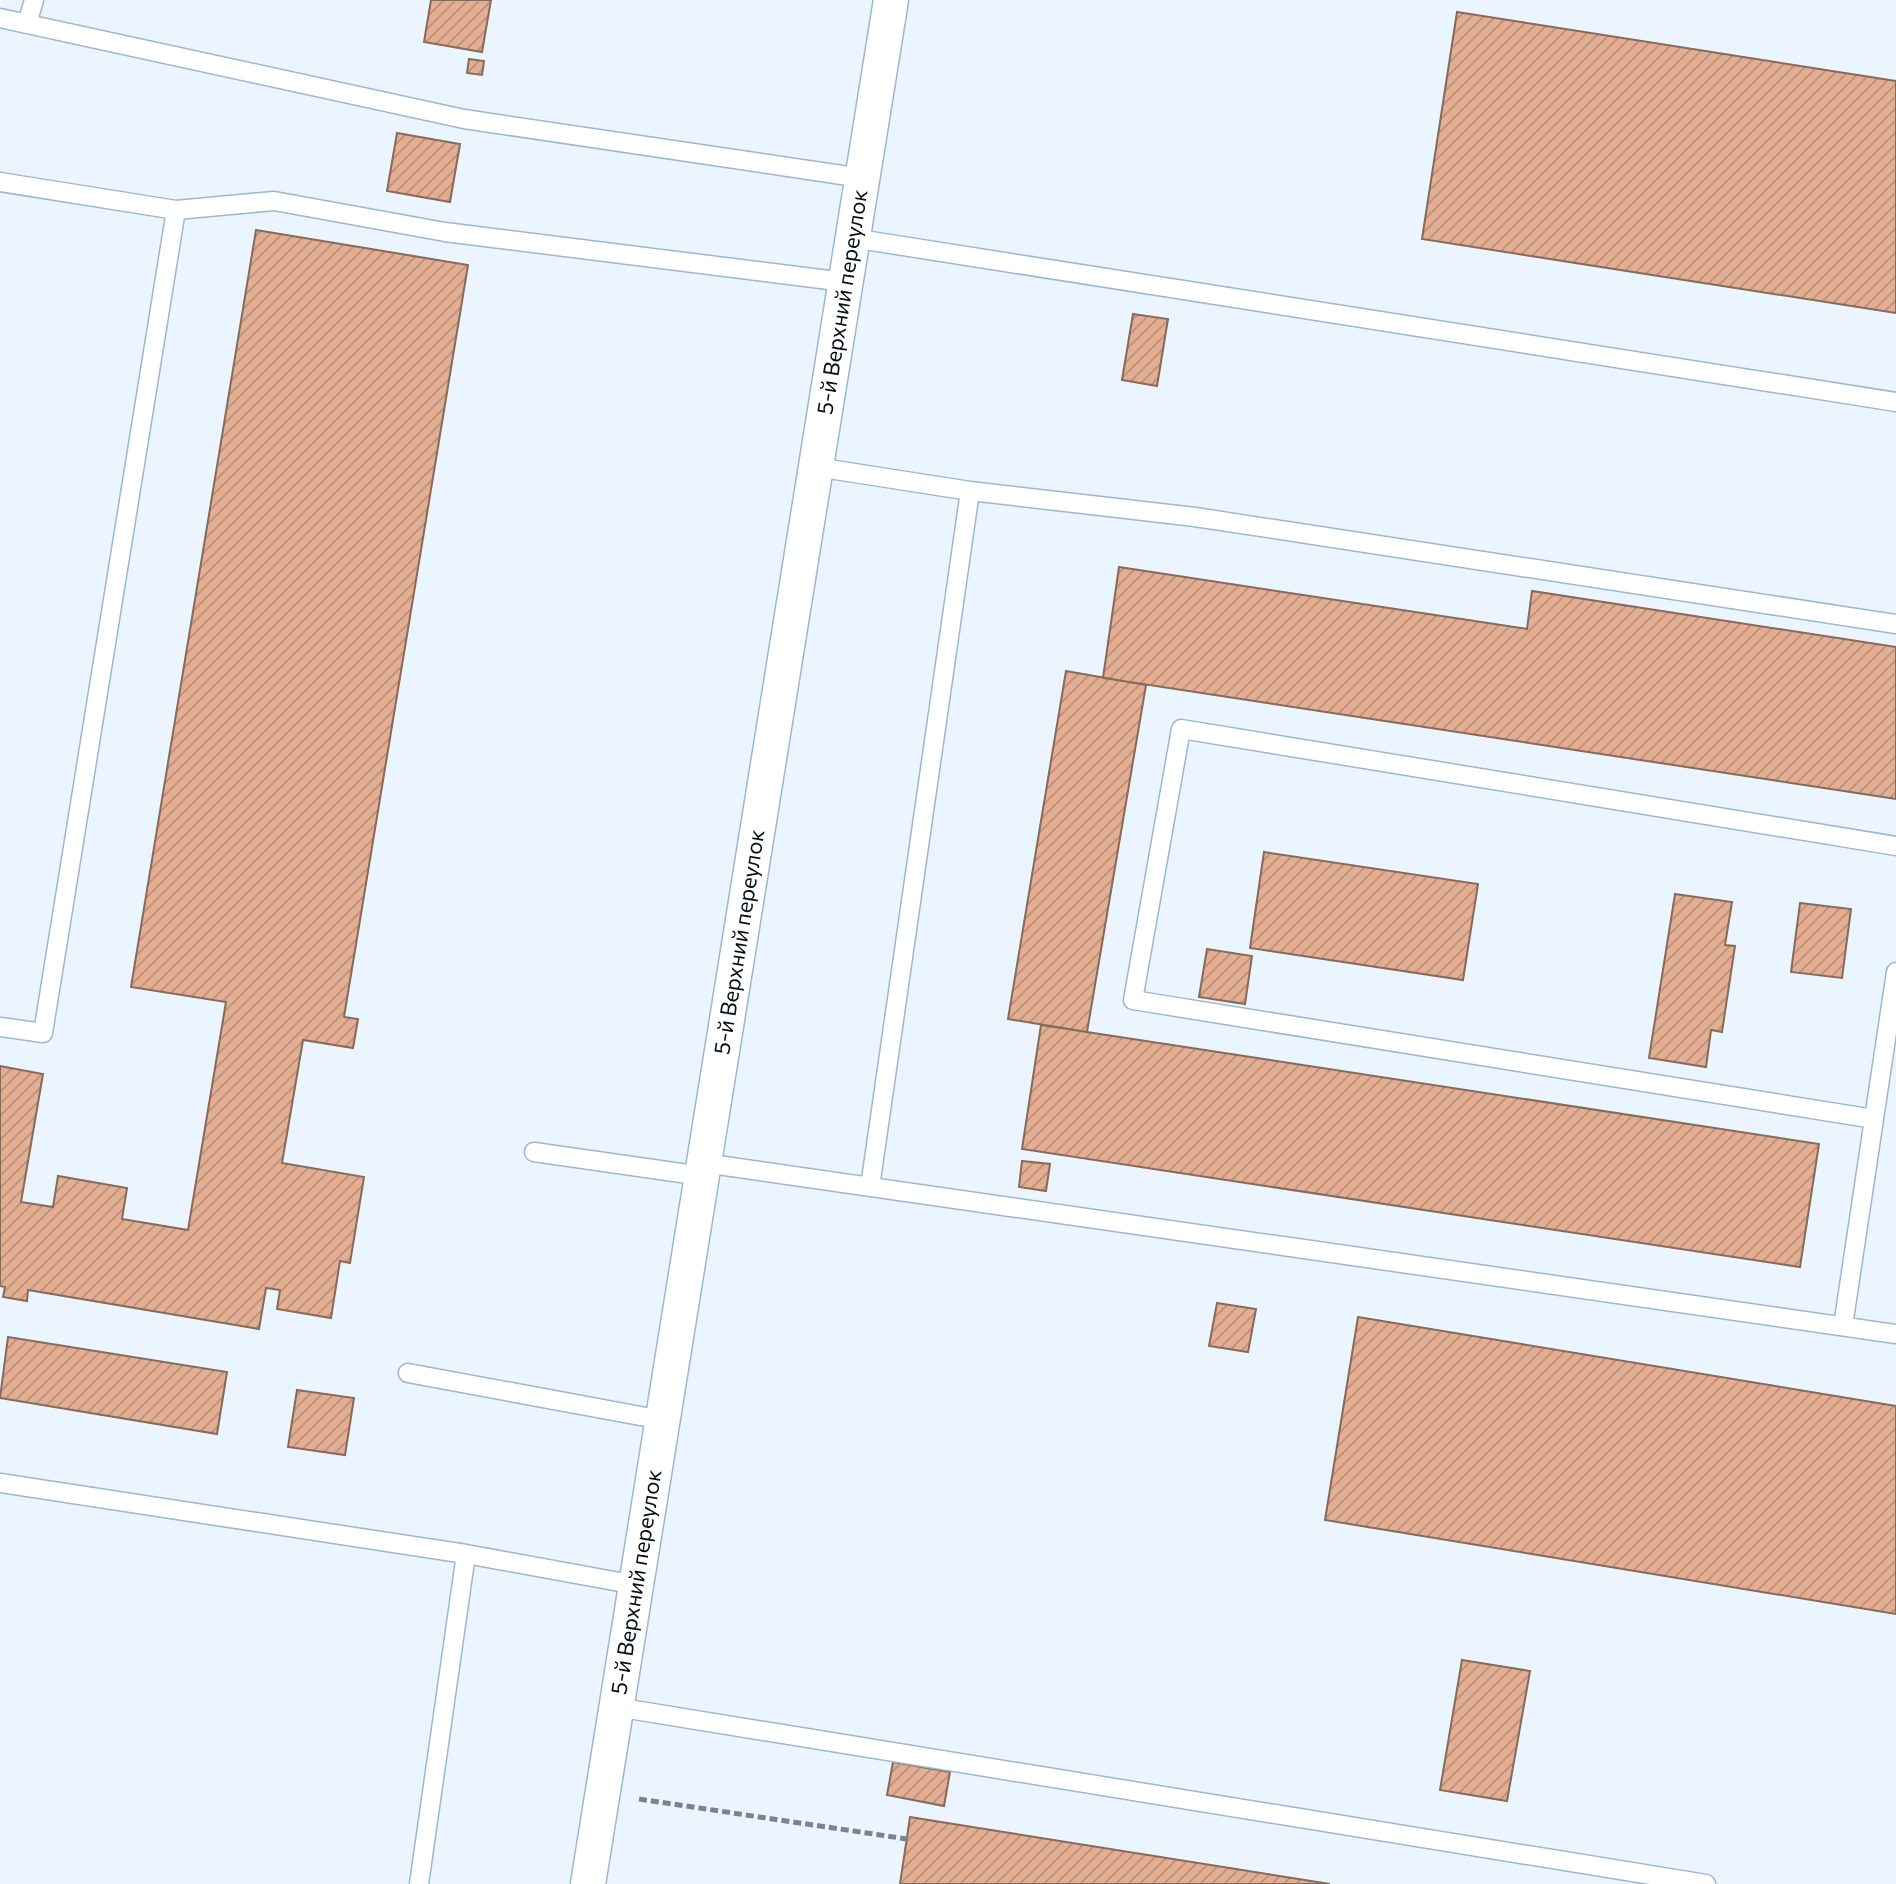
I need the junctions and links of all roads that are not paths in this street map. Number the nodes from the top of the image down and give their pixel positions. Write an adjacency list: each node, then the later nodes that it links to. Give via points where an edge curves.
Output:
1 (34, 0): 4 (lane)
2 (891, 0): 5 (street, 5-й Верхний переулок)
3 (0, 18): 4 (lane)
4 (27, 24): 5 (lane, via 464,119)
5 (862, 178): 8 (street, 5-й Верхний переулок)
6 (0, 182): 7 (lane)
7 (176, 210): 9 (lane, via 274,201 445,232); 16 (lane, via 43,1033)
8 (852, 238): 9 (street, 5-й Верхний переулок); 10 (lane)
9 (845, 282): 11 (street, 5-й Верхний переулок)
10 (1896, 402)
11 (816, 467): 12 (lane); 19 (street, 5-й Верхний переулок)
12 (970, 491): 13 (lane, via 1195,517); 20 (lane)
13 (1896, 624)
14 (1896, 846): 17 (lane, via 1181,729 1133,1000)
15 (1896, 972): 17 (lane)
16 (0, 1027)
17 (1874, 1119): 21 (lane)
18 (534, 1152): 19 (lane)
19 (703, 1169): 20 (lane); 24 (street, 5-й Верхний переулок)
20 (870, 1187): 21 (lane)
21 (1843, 1326): 22 (lane)
22 (1896, 1334)
23 (408, 1373): 24 (lane)
24 (662, 1420): 27 (street, 5-й Верхний переулок)
25 (0, 1483): 26 (lane)
26 (466, 1554): 27 (lane); 29 (lane)
27 (636, 1585): 28 (street, 5-й Верхний переулок)
28 (616, 1707): 30 (street, 5-й Верхний переулок); 31 (lane)
29 (419, 1884)
30 (588, 1884)
31 (1706, 1884)

